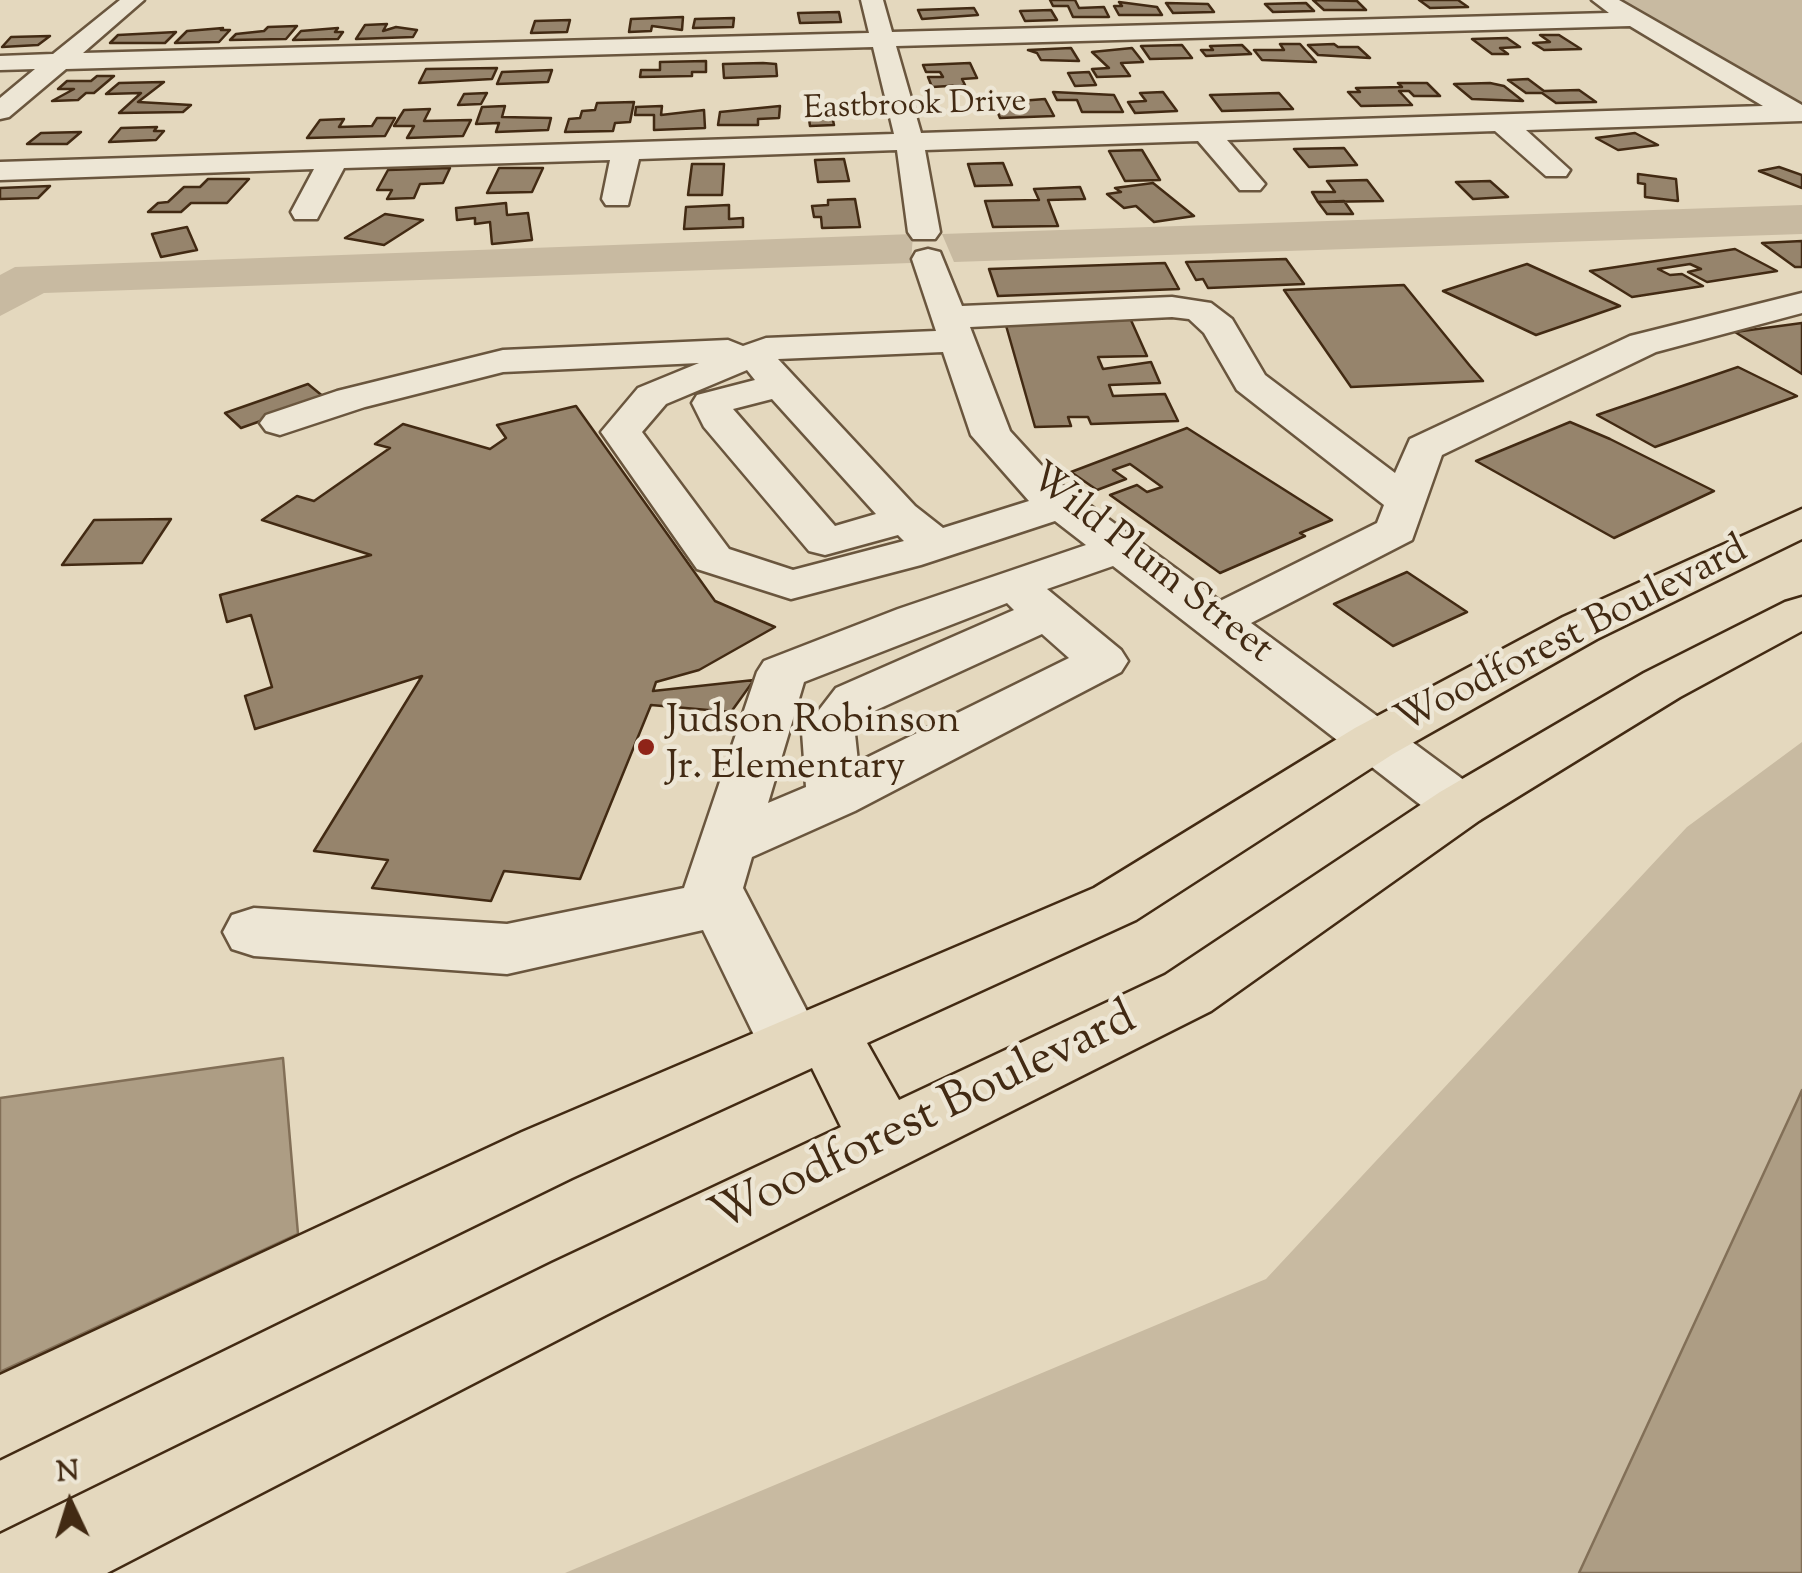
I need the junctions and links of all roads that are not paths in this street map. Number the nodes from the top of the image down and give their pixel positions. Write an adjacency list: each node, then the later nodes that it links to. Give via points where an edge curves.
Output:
1 (133, 0): 6 (street)
2 (872, 0): 5 (street, Wild Plum Street)
3 (1603, 0): 4 (street)
4 (1634, 18): 5 (street); 9 (street)
5 (882, 40): 6 (street); 12 (street, Wild Plum Street)
6 (60, 61): 7 (street); 8 (street)
7 (0, 62)
8 (0, 111)
9 (1799, 115): 10 (street, Eastbrook Drive)
10 (1502, 123): 11 (street, Eastbrook Drive); 15 (street)
11 (1206, 133): 12 (street, Eastbrook Drive); 17 (street)
12 (910, 143): 13 (street, Eastbrook Drive); 21 (street, Wild Plum Street, via 926,245)
13 (626, 154): 14 (street, Eastbrook Drive); 18 (street)
14 (332, 163): 16 (street, Eastbrook Drive); 19 (street)
15 (1556, 170)
16 (0, 172)
17 (1250, 184)
18 (617, 199)
19 (306, 212)
20 (1802, 303): 24 (street, via 1642,344 1424,448)
21 (952, 329): 22 (street); 24 (street, via 1172,306 1199,310 1219,328 1250,382); 25 (street, Wild Plum Street, via 991,434)
22 (766, 363): 23 (street, via 503,361); 26 (street); 26 (street, via 711,403 718,420 824,542); 28 (street, via 652,396 621,432 713,559 791,585)
23 (280, 423)
24 (1407, 502): 32 (street, via 1396,531)
25 (1062, 505): 28 (street); 29 (street, Wild Plum Street)
26 (904, 519): 28 (street)
27 (1802, 522): 33 (main road, Woodforest Boulevard, via 1580,628)
28 (937, 545)
29 (1120, 549): 30 (street); 32 (street, Wild Plum Street)
30 (1031, 599): 34 (street, via 854,700 828,732); 34 (street, via 1103,662); 36 (street, via 915,619 782,672)
31 (1802, 612): 35 (main road, Woodforest Boulevard, via 1662,685)
32 (1216, 622): 33 (street, Wild Plum Street)
33 (1374, 740): 35 (street, Wild Plum Street); 39 (main road, Woodforest Boulevard, via 1116,904)
34 (835, 798): 36 (street)
35 (1460, 806): 40 (main road, Woodforest Boulevard, via 1188,993)
36 (727, 844): 37 (street, via 712,888)
37 (720, 903): 38 (street, via 506,949); 39 (street)
38 (254, 932)
39 (809, 1039): 40 (main road); 41 (main road, Woodforest Boulevard, via 547,1154)
40 (884, 1140): 42 (main road, Woodforest Boulevard)
41 (0, 1417)
42 (15, 1573)

